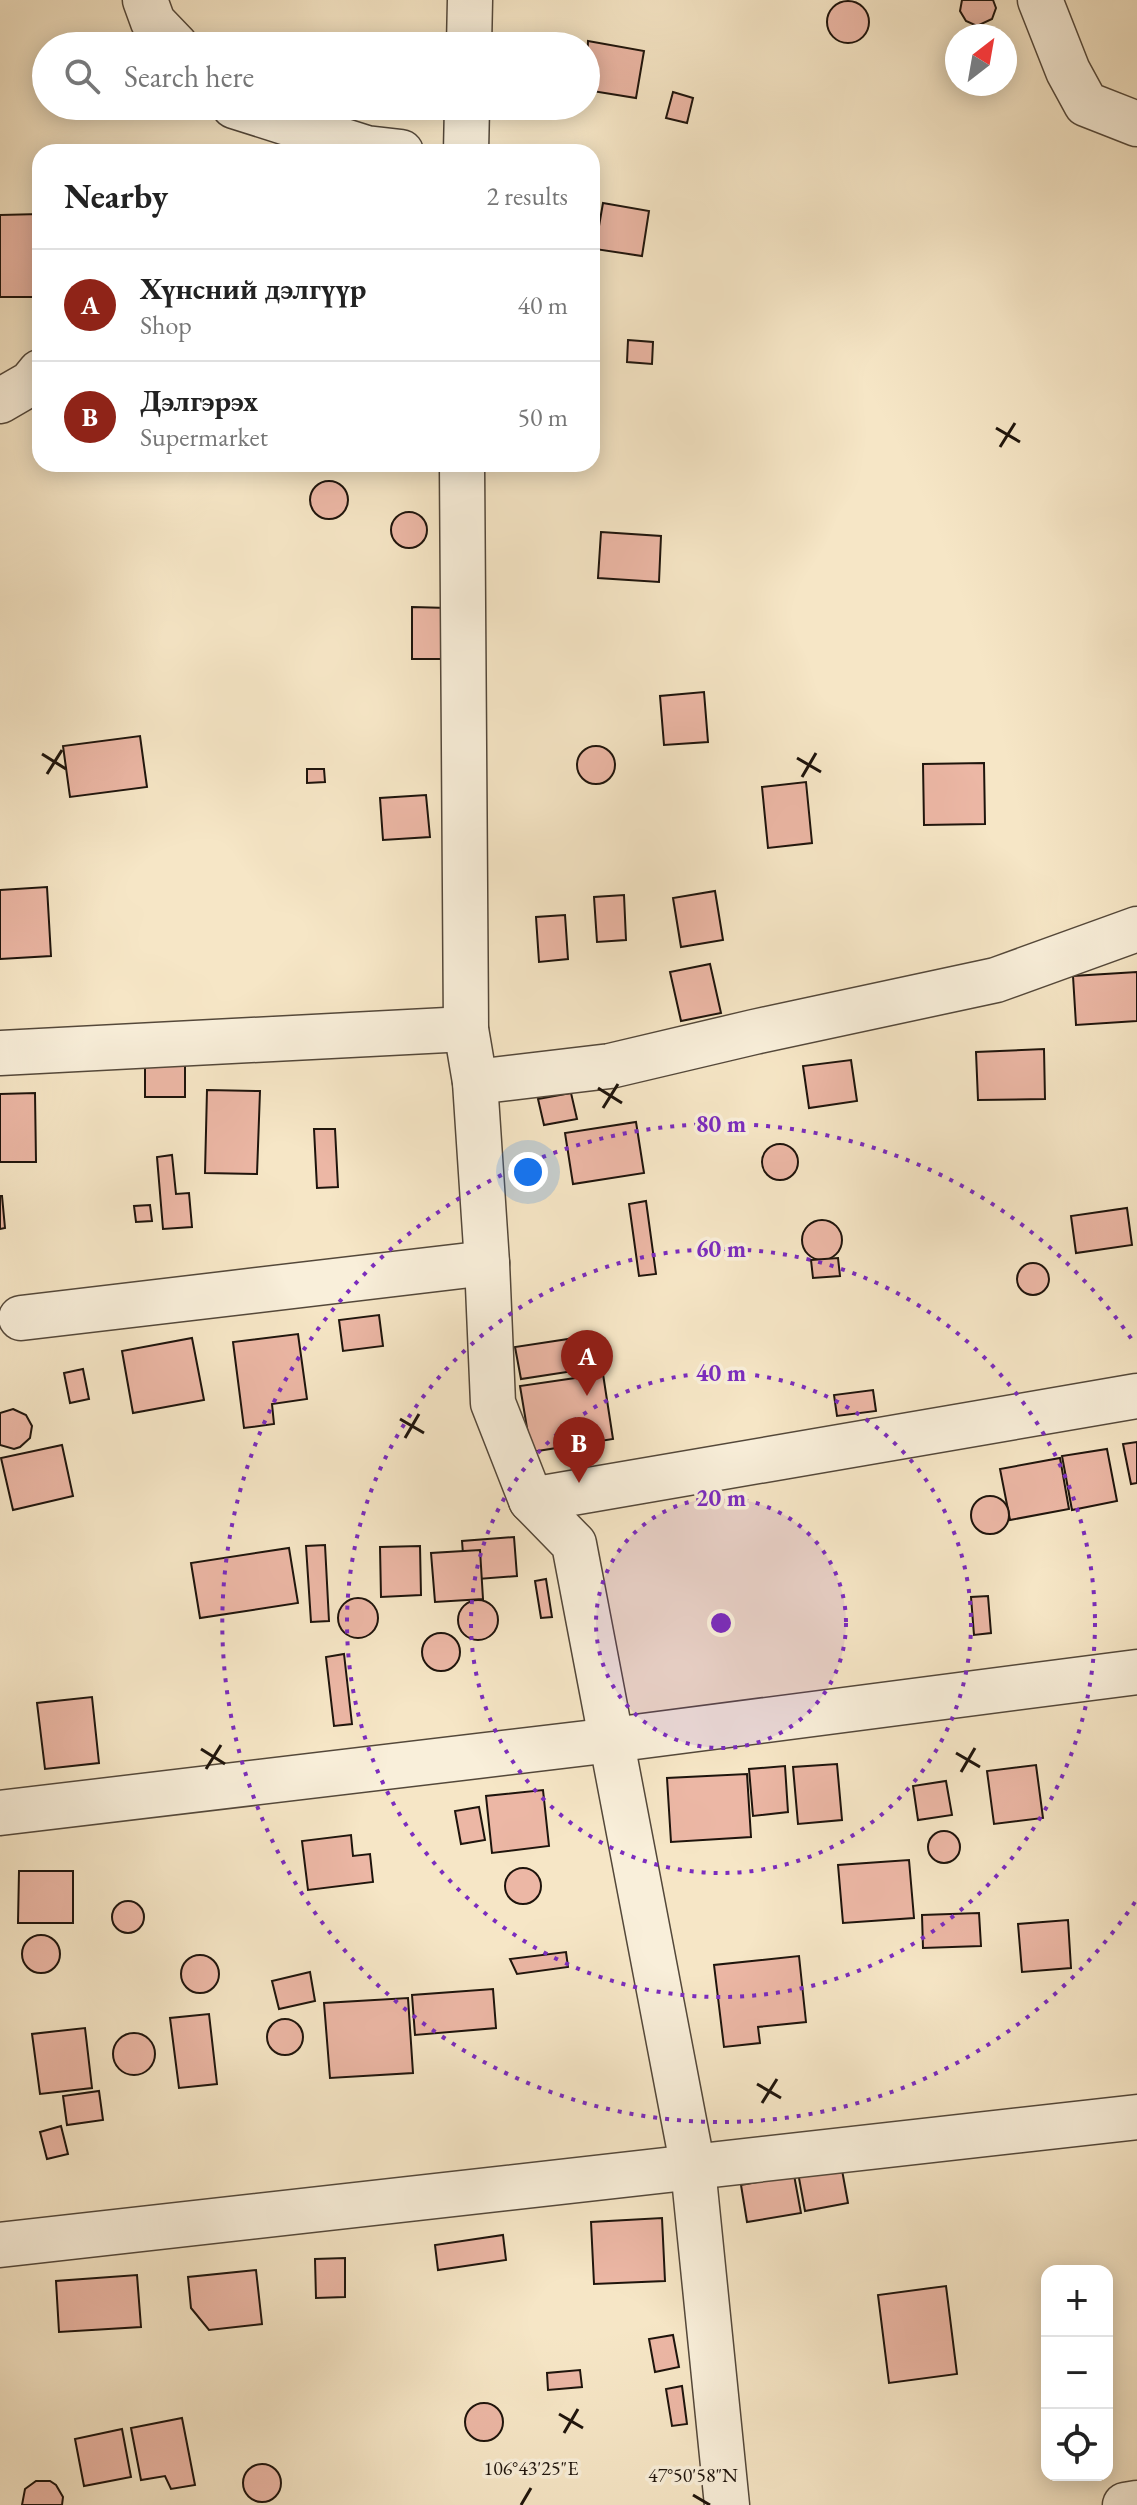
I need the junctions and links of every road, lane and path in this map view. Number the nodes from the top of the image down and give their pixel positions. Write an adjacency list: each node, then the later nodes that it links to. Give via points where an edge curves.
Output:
1 (145, 0): 4 (street)
2 (470, 0): 5 (street)
3 (1040, 0): 8 (street, via 1086,104)
4 (163, 32)
5 (469, 32)
6 (278, 120): 9 (street)
7 (467, 120): 10 (street)
8 (1137, 124)
9 (353, 144)
10 (466, 144)
11 (32, 382): 12 (street)
12 (0, 401)
13 (462, 472): 15 (street)
14 (1137, 929): 17 (street, via 996,980 610,1066)
15 (466, 1029): 16 (street); 17 (street)
16 (0, 1053)
17 (475, 1082): 18 (street)
18 (487, 1263): 19 (street); 21 (street, via 493,1403)
19 (21, 1318)
20 (1137, 1396): 21 (street)
21 (531, 1500): 23 (street, via 574,1544)
22 (1137, 1672): 23 (street)
23 (612, 1740): 24 (street); 26 (street)
24 (0, 1813)
25 (1137, 2117): 26 (street)
26 (693, 2168): 27 (street); 29 (street)
27 (0, 2245)
28 (1137, 2503): 30 (street)
29 (727, 2505)
30 (1125, 2505)

